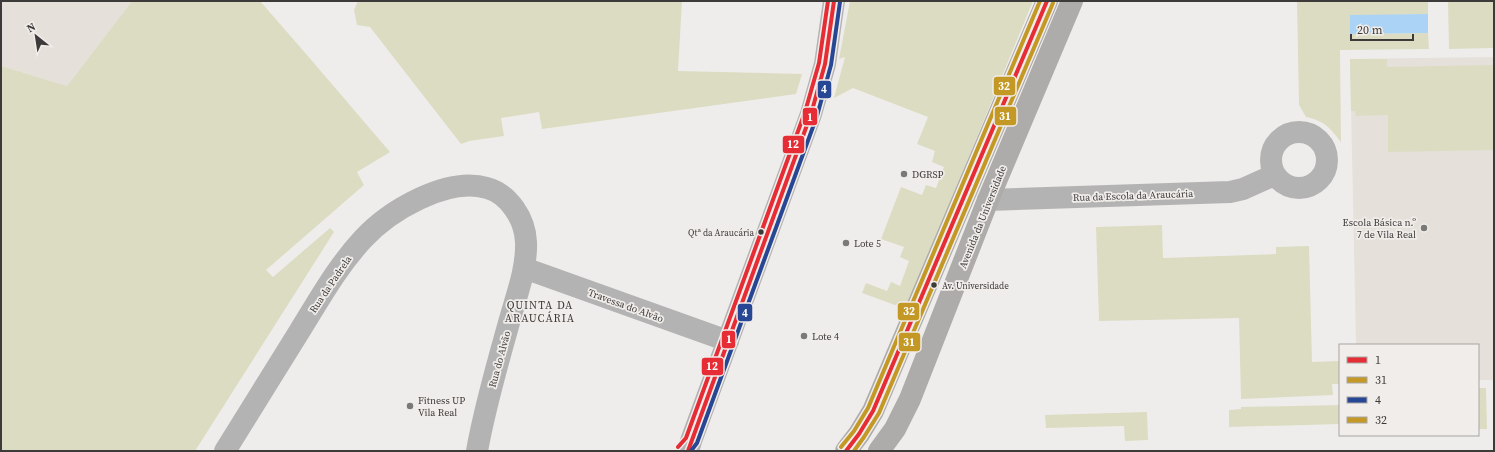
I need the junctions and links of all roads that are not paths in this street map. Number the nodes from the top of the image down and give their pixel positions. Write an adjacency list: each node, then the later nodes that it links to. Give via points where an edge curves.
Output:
1 (834, 1): 7 (street, via 825,64 814,107)
2 (1047, 1): 11 (main road, via 873,411)
3 (1072, 1): 5 (main road, Avenida da Universidade)
4 (1274, 175): 5 (street, Rua da Escola da Araucária, via 1230,192)
5 (988, 200): 12 (main road, Avenida da Universidade, via 910,399)
6 (524, 268): 7 (street, Travessa do Alvão); 9 (street, Rua da Padrela, via 525,234 520,218 501,194 488,188 468,184 455,186 430,194 393,214 372,230 333,276); 10 (street, Rua do Alvão, via 489,396)
7 (728, 341): 8 (street)
8 (688, 448)
9 (225, 451)
10 (477, 451)
11 (846, 451)
12 (879, 451)

